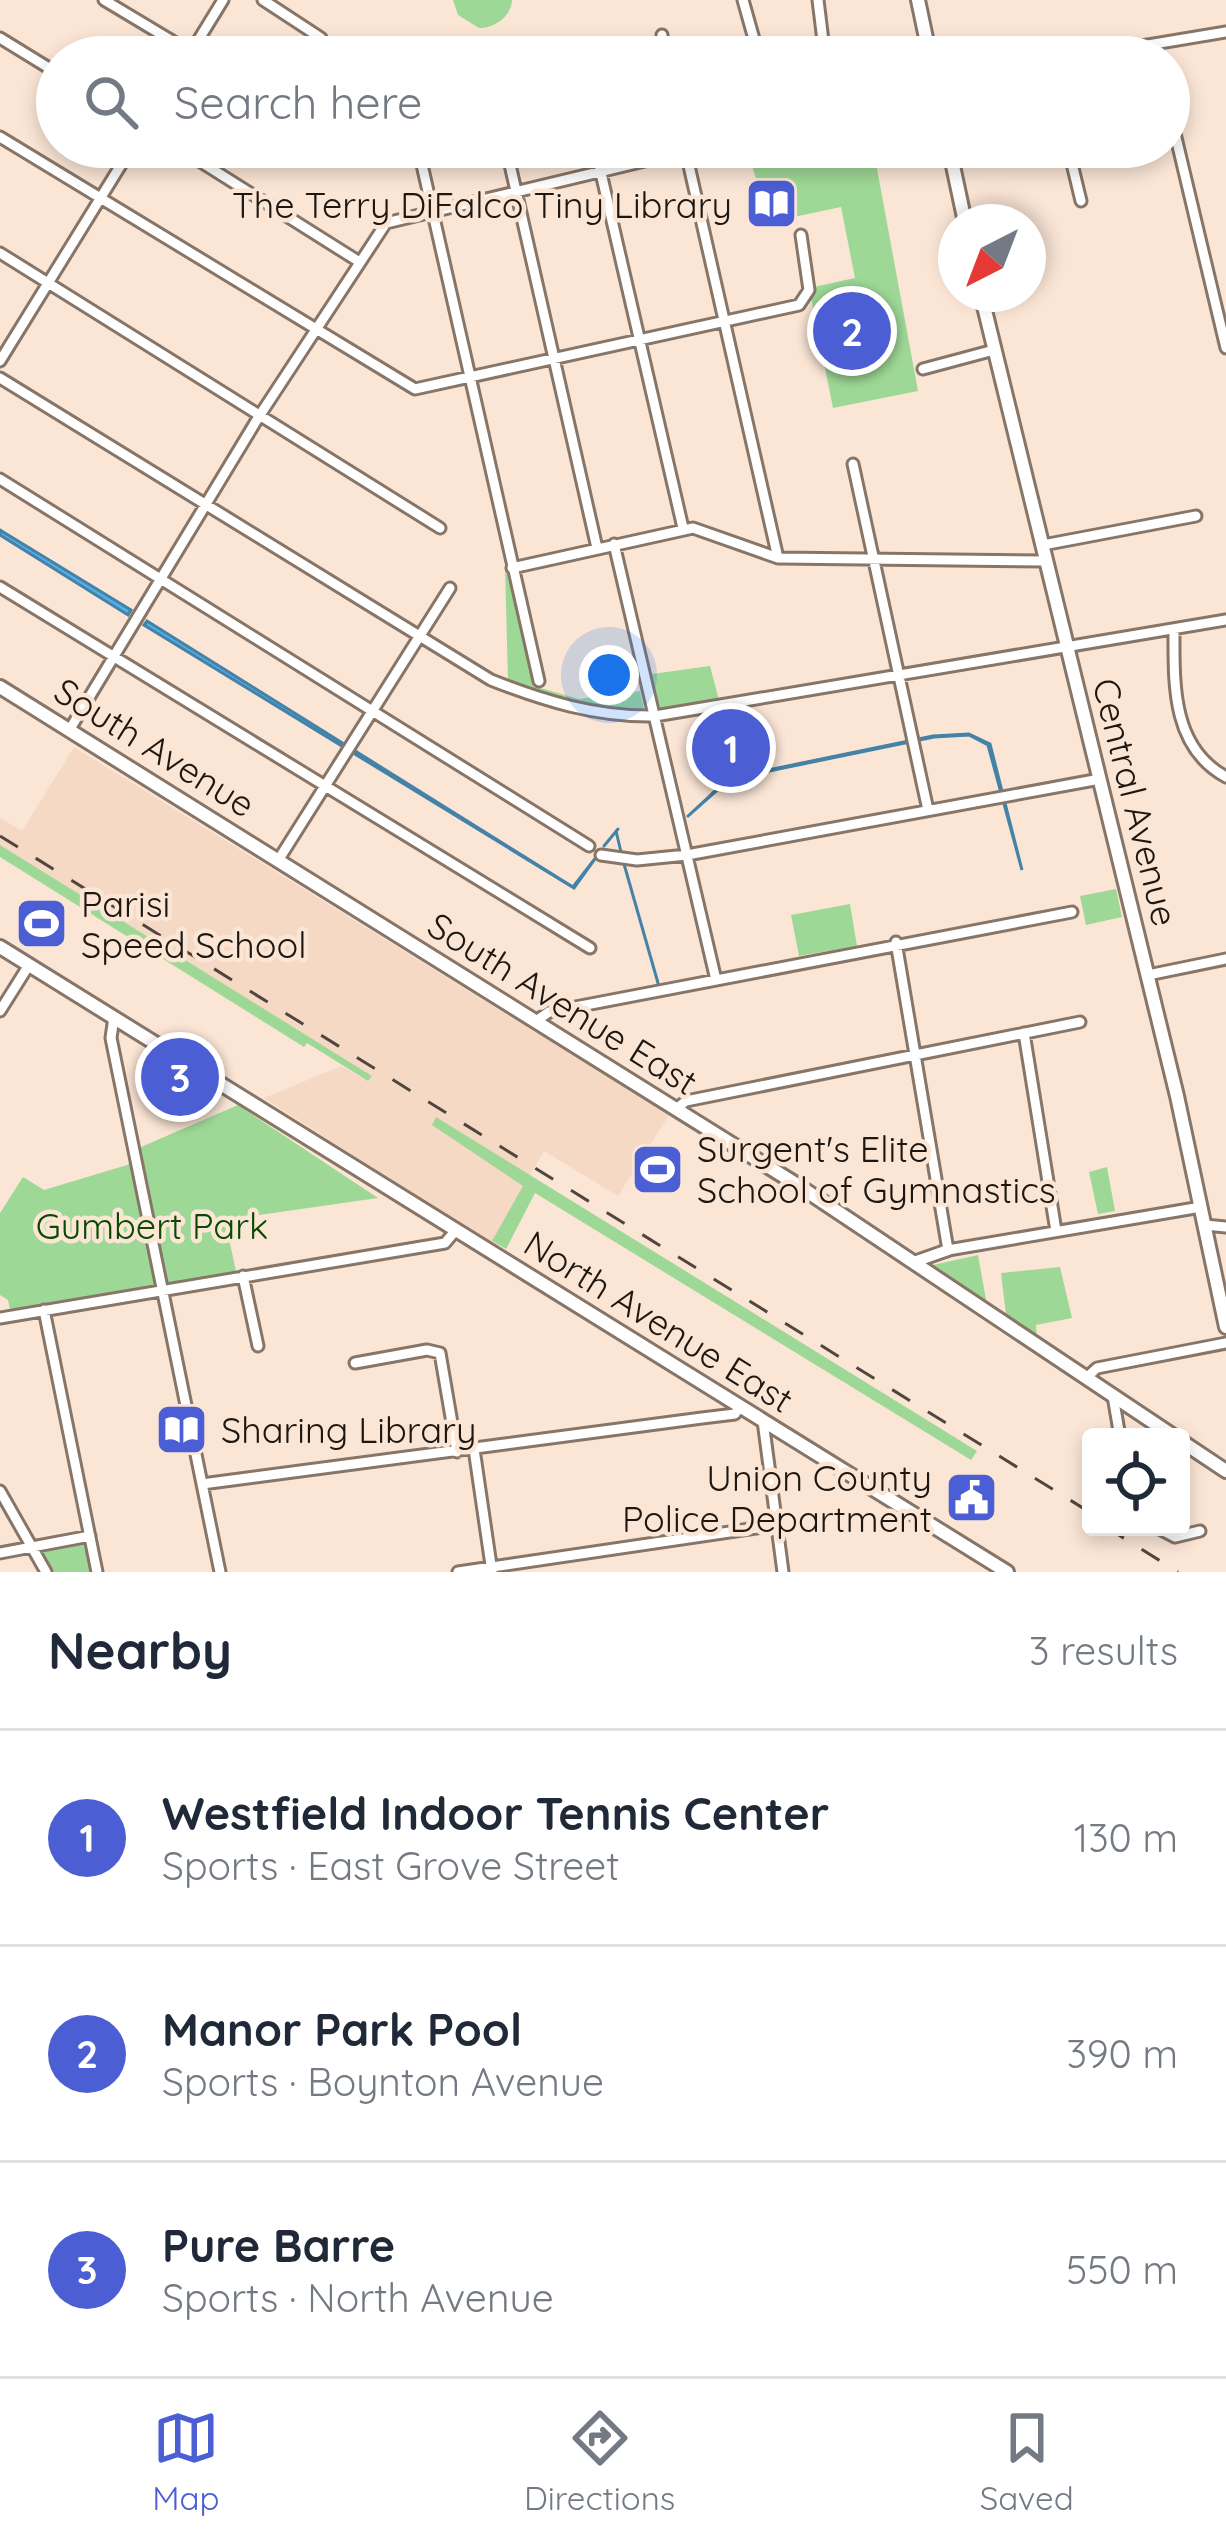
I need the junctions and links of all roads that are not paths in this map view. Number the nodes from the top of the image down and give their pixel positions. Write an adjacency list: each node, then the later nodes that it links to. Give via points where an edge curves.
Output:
1 (104, 0): 8 (street)
2 (223, 0): 9 (street)
3 (263, 0): 10 (street)
4 (743, 0): 11 (street)
5 (818, 0): 12 (street)
6 (918, 0): 13 (main road)
7 (1226, 32): 15 (street)
8 (162, 36)
9 (203, 36)
10 (318, 36)
11 (753, 36)
12 (822, 36)
13 (926, 36)
14 (0, 38): 16 (street)
15 (1190, 38)
16 (36, 60)
17 (0, 136): 18 (street)
18 (36, 158)
19 (52, 168): 32 (street)
20 (118, 168): 32 (street)
21 (210, 168): 38 (street)
22 (422, 168): 35 (street)
23 (510, 168): 31 (street)
24 (599, 168): 30 (street)
25 (612, 168): 30 (street)
26 (689, 168): 41 (street)
27 (953, 168): 34 (main road)
28 (1073, 168): 33 (street)
29 (1183, 168): 44 (street)
30 (600, 171): 31 (street); 43 (street)
31 (515, 190): 35 (street); 46 (street)
32 (100, 197): 39 (street); 42 (street)
33 (1081, 201)
34 (961, 204)
35 (431, 209): 38 (street, via 391,219); 49 (street)
36 (801, 235): 41 (street, via 807,300)
37 (0, 253): 39 (street)
38 (358, 261): 42 (street)
39 (48, 282): 47 (street); 51 (street)
40 (985, 312): 45 (main road, Central Avenue)
41 (724, 319): 43 (street); 62 (street)
42 (315, 330): 49 (street, via 410,388); 51 (street)
43 (639, 338): 46 (street); 57 (street)
44 (1226, 348)
45 (994, 350): 48 (street); 59 (main road, Central Avenue)
46 (554, 357): 49 (street); 60 (street)
47 (0, 361)
48 (923, 369)
49 (470, 376): 64 (street)
50 (0, 378): 54 (street)
51 (260, 415): 54 (street); 56 (street)
52 (853, 464): 61 (street)
53 (0, 478): 65 (street)
54 (207, 506): 65 (street); 70 (street)
55 (1196, 516): 59 (street)
56 (440, 528)
57 (683, 528): 58 (street); 62 (street, via 707,529)
58 (614, 544): 60 (street); 77 (street)
59 (1043, 545): 63 (main road, Central Avenue)
60 (597, 548): 64 (street)
61 (872, 557): 62 (street); 63 (street); 73 (street)
62 (778, 558)
63 (1047, 562): 71 (main road, Central Avenue)
64 (512, 568): 74 (street)
65 (162, 580): 72 (street); 76 (street)
66 (0, 587): 72 (street)
67 (449, 588): 70 (street)
68 (1226, 620): 69 (street)
69 (1174, 629): 71 (street); 79 (street, via 1179,716 1195,751)
70 (419, 634): 76 (street); 77 (street, via 524,693 589,711)
71 (1067, 648): 73 (street); 80 (main road, Central Avenue)
72 (113, 658): 78 (street); 81 (street)
73 (898, 677): 77 (street); 82 (street)
74 (539, 681)
75 (0, 687): 78 (main road, South Avenue)
76 (373, 711): 81 (street); 83 (street)
77 (655, 716): 85 (street)
78 (70, 729): 86 (main road, South Avenue)
79 (1226, 777)
80 (1100, 779): 82 (street); 93 (main road, Central Avenue)
81 (324, 789): 86 (street); 90 (street)
82 (928, 810): 85 (street)
83 (589, 846)
84 (601, 855): 85 (street)
85 (687, 856): 94 (street)
86 (279, 859): 97 (main road, South Avenue East)
87 (1072, 912): 88 (street)
88 (896, 942): 94 (street); 100 (street)
89 (0, 947): 92 (main road, North Avenue East)
90 (590, 948)
91 (1226, 959): 93 (street)
92 (29, 965): 95 (street); 96 (main road, North Avenue East)
93 (1148, 975): 102 (main road, Central Avenue)
94 (716, 980): 97 (street)
95 (0, 1011)
96 (114, 1018): 105 (main road, North Avenue East); 110 (street, via 111,1038)
97 (536, 1021): 101 (main road, South Avenue East)
98 (1080, 1022): 99 (street)
99 (1024, 1033): 100 (street); 106 (street)
100 (915, 1054): 101 (street); 107 (street)
101 (676, 1108): 108 (main road, South Avenue East)
102 (1201, 1208): 103 (main road, Central Avenue); 106 (street)
103 (1205, 1225): 104 (street); 113 (main road, Central Avenue)
104 (1226, 1227)
105 (456, 1230): 109 (street, via 445,1244); 119 (main road, North Avenue East)
106 (1056, 1231): 107 (street)
107 (948, 1250): 108 (street)
108 (914, 1262): 117 (main road, South Avenue East)
109 (243, 1276): 110 (street); 115 (street)
110 (162, 1290): 111 (street); 127 (street)
111 (44, 1310): 112 (street); 132 (street)
112 (0, 1318)
113 (1226, 1327)
114 (1226, 1343): 117 (street, via 1096,1368)
115 (258, 1346)
116 (356, 1363): 125 (street, via 440,1354)
117 (1086, 1378): 118 (main road, South Avenue East)
118 (1113, 1396): 121 (street); 122 (main road, South Avenue East)
119 (740, 1407): 120 (main road, North Avenue East); 124 (street, via 735,1414)
120 (763, 1421): 129 (street); 141 (main road, North Avenue East)
121 (1118, 1428)
122 (1161, 1428)
123 (1190, 1447): 126 (main road, South Avenue East)
124 (474, 1449): 125 (street); 135 (street)
125 (458, 1452): 127 (street)
126 (1226, 1471)
127 (202, 1484): 138 (street)
128 (0, 1491): 133 (street)
129 (777, 1526): 135 (street); 140 (street)
130 (1200, 1531): 131 (street)
131 (1190, 1533)
132 (90, 1536): 133 (street); 137 (street)
133 (33, 1548): 134 (street); 136 (street)
134 (0, 1553)
135 (492, 1570): 139 (street)
136 (46, 1572)
137 (97, 1572)
138 (220, 1572)
139 (458, 1572)
140 (783, 1572)
141 (1007, 1572)

